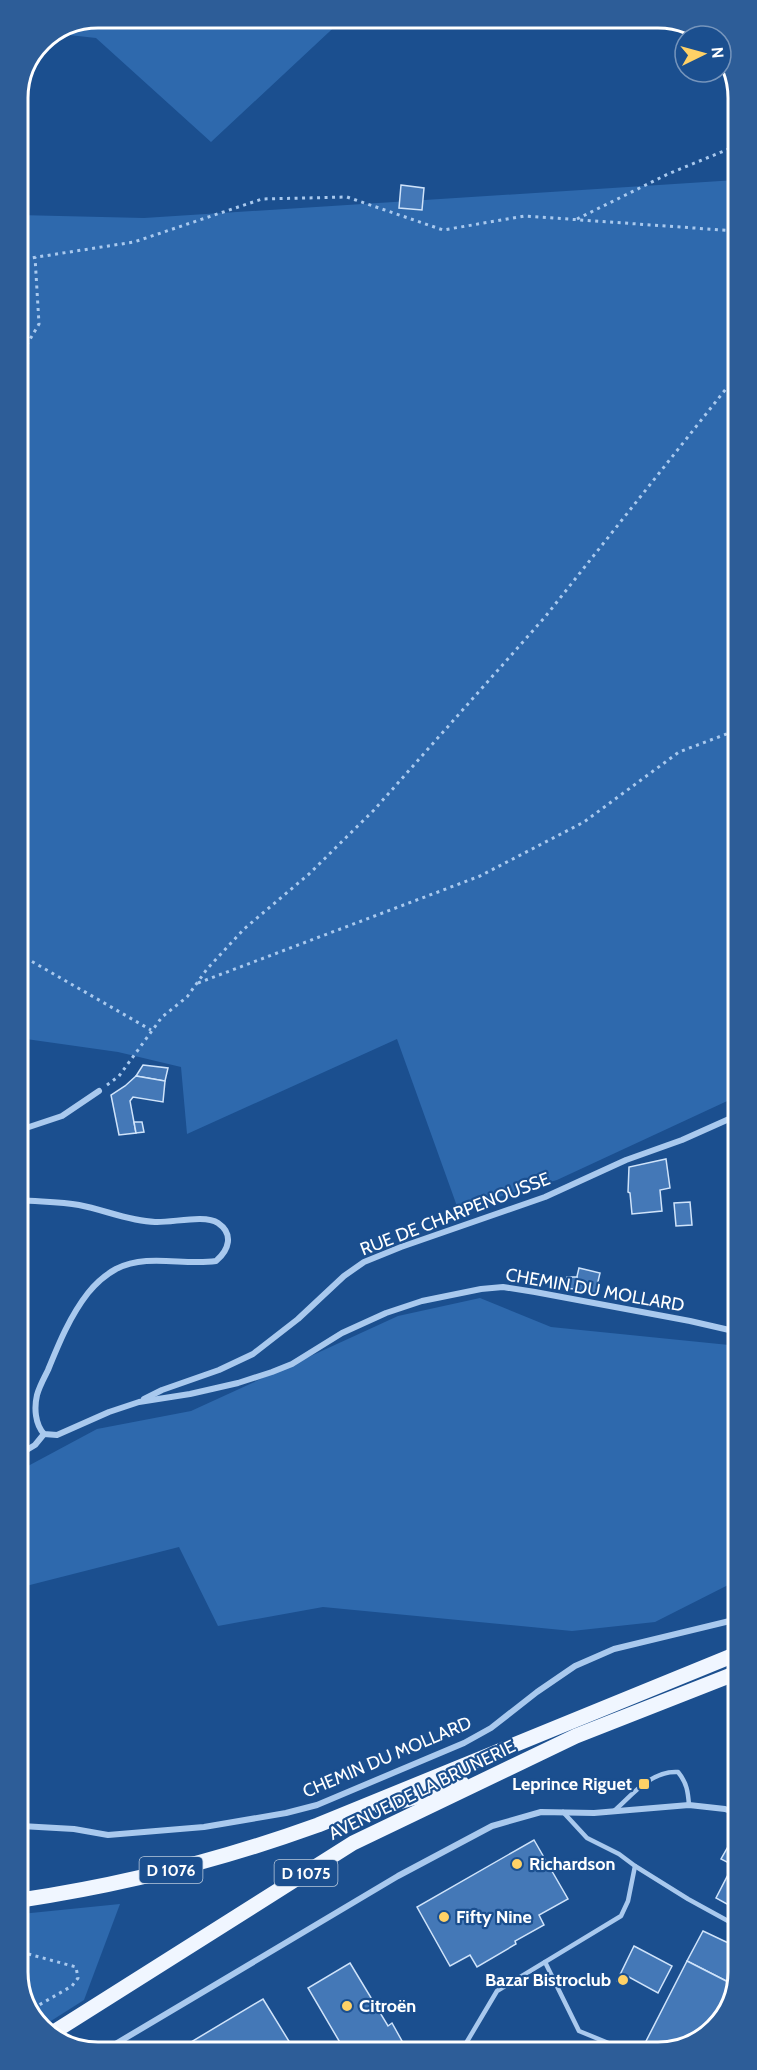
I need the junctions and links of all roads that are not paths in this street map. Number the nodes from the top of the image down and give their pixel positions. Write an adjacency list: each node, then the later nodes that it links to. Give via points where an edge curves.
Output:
1 (99, 1091): 3 (street, via 62,1116)
2 (728, 1119): 6 (street, RUE DE CHARPENOUSSE, via 546,1197 364,1262 253,1354)
3 (28, 1127)
4 (28, 1201): 7 (street, via 78,1205 133,1220 210,1219 219,1223 229,1237 227,1247 216,1261 137,1262 118,1268 89,1291 64,1330 37,1396 37,1422)
5 (728, 1330): 6 (street, CHEMIN DU MOLLARD, via 535,1292 503,1287 481,1289 386,1313 342,1333 292,1364 249,1380)
6 (139, 1402): 7 (street, CHEMIN DU MOLLARD, via 57,1435)
7 (44, 1434): 8 (street)
8 (28, 1449)
9 (728, 1621): 18 (street, CHEMIN DU MOLLARD, via 614,1649 575,1666 491,1728 464,1743 317,1805 204,1827 108,1835)
10 (728, 1657): 17 (main road)
11 (728, 1676): 12 (main road, AVENUE DE LA BRUNERIE / D 1075)
12 (576, 1736): 17 (main road, D 1075, via 437,1791); 23 (main road, AVENUE DE LA BRUNERIE / D 1075, via 353,1843)
13 (689, 1805): 14 (street); 16 (street); 16 (lane, via 683,1779 678,1773 666,1771 644,1784)
14 (728, 1810)
15 (563, 1812): 16 (street); 19 (lane, via 587,1838); 24 (street, via 541,1812 492,1826 398,1876)
16 (613, 1812)
17 (318, 1825): 20 (main road, D 1076, via 193,1865)
18 (28, 1826)
19 (635, 1866): 21 (lane); 22 (lane, via 621,1916)
20 (28, 1899)
21 (728, 1921)
22 (545, 1962): 25 (lane, via 497,1991); 26 (lane, via 579,2031)
23 (59, 2029)
24 (120, 2041)
25 (467, 2042)
26 (606, 2042)

